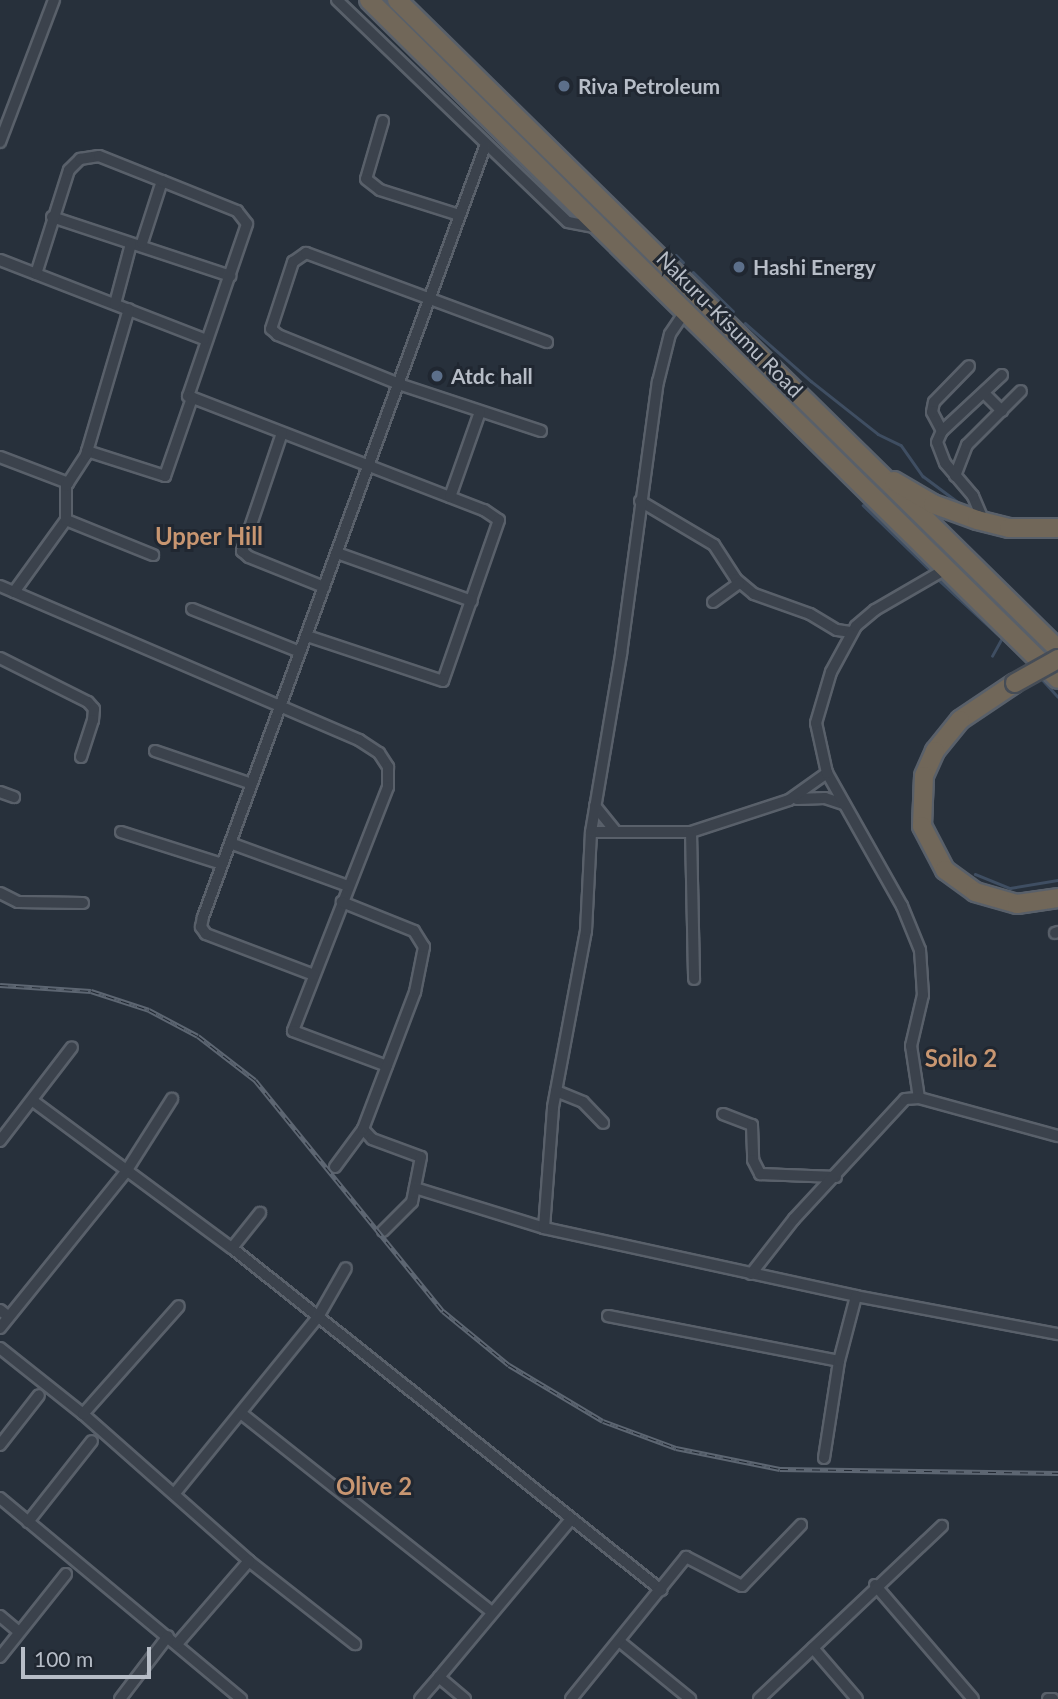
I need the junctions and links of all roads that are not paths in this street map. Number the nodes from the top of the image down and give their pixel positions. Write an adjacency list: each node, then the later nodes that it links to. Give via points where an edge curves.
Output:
1 (54, 0): 7 (street)
2 (337, 0): 5 (street)
3 (397, 0): 36 (highway, Nakuru-Kisumu Road)
4 (372, 3): 5 (street); 12 (highway, Nakuru-Kisumu Road)
5 (357, 20): 8 (street)
6 (383, 121): 10 (street, via 366,179 380,190)
7 (0, 142)
8 (485, 147): 10 (street); 12 (street, via 568,222)
9 (162, 181): 11 (street, via 99,156 80,159 69,170); 13 (street); 16 (street, via 244,216 246,236)
10 (459, 215): 17 (street)
11 (52, 217): 13 (street); 15 (street)
12 (599, 228): 20 (highway, Nakuru-Kisumu Road)
13 (136, 244): 16 (street); 18 (street)
14 (0, 260): 15 (street)
15 (36, 274): 18 (street)
16 (230, 276): 21 (street)
17 (428, 301): 22 (street); 25 (street); 25 (street, via 306,253 296,256 289,271 272,321 274,332)
18 (115, 304): 19 (street)
19 (129, 309): 21 (street); 34 (street)
20 (684, 313): 41 (street, via 664,352); 47 (highway, Nakuru-Kisumu Road)
21 (204, 338): 28 (street, via 205,348 188,392)
22 (547, 342)
23 (969, 366): 32 (street, via 934,402 932,412)
24 (1002, 375): 27 (street)
25 (399, 384): 30 (street); 37 (street)
26 (1021, 391): 29 (street)
27 (985, 394): 29 (street); 32 (street)
28 (192, 398): 33 (street); 34 (street, via 165,476)
29 (1002, 411): 38 (street, via 967,444)
30 (480, 412): 31 (street); 40 (street)
31 (541, 431)
32 (942, 431): 38 (street, via 938,451)
33 (282, 433): 37 (street); 50 (street, via 242,551)
34 (87, 451): 39 (street)
35 (0, 457): 39 (street)
36 (863, 458): 43 (highway, via 933,504); 57 (highway, Nakuru-Kisumu Road)
37 (366, 463): 40 (street); 45 (street)
38 (956, 476): 43 (street, via 979,506)
39 (68, 483): 42 (street)
40 (450, 497): 52 (street, via 499,520)
41 (640, 501): 48 (street, via 714,545); 71 (street, via 621,654)
42 (66, 520): 46 (street); 51 (street)
43 (985, 523): 44 (highway)
44 (1058, 528)
45 (337, 553): 50 (street); 52 (street)
46 (153, 555)
47 (944, 569): 55 (street, via 874,610); 61 (highway, Nakuru-Kisumu Road)
48 (739, 583): 53 (street); 55 (street, via 837,630)
49 (0, 586): 51 (street)
50 (324, 587): 56 (street)
51 (14, 592): 62 (street)
52 (472, 601): 56 (street, via 441,681)
53 (713, 602)
54 (192, 609): 58 (street)
55 (852, 632): 65 (street, via 818,709 816,735)
56 (307, 636): 58 (street)
57 (1058, 649)
58 (300, 652): 62 (street)
59 (0, 658): 64 (street, via 94,709)
60 (1058, 659): 80 (highway, bridge, via 960,720 935,751 924,776 922,826 945,870 975,892 1017,904)
61 (1058, 679)
62 (278, 706): 66 (street); 78 (street, via 359,740 379,753 388,767 388,787)
63 (155, 751): 66 (street)
64 (80, 757)
65 (827, 773): 69 (street); 70 (street)
66 (252, 785): 76 (street)
67 (0, 792): 68 (street)
68 (14, 797)
69 (789, 800): 70 (street, via 825,798); 75 (street)
70 (844, 804): 88 (street, via 902,906 920,950 923,995 911,1046)
71 (595, 806): 73 (street); 74 (street)
72 (121, 832): 77 (street)
73 (591, 832): 74 (street); 87 (street, via 586,931)
74 (616, 832): 75 (street)
75 (691, 832): 84 (street)
76 (230, 843): 77 (street); 78 (street)
77 (222, 864): 83 (street, via 203,917 201,927 206,934)
78 (348, 886): 81 (street)
79 (0, 893): 82 (street, via 18,901)
80 (1058, 898)
81 (342, 902): 83 (street); 86 (street, via 414,931 424,947 415,992)
82 (83, 903)
83 (314, 975): 86 (street, via 293,1033)
84 (694, 979)
85 (72, 1047): 90 (street)
86 (387, 1066): 93 (street)
87 (556, 1091): 92 (street, via 583,1102); 101 (street)
88 (919, 1098): 94 (street); 98 (street, via 905,1099 893,1109)
89 (173, 1100): 97 (street)
90 (33, 1101): 95 (street); 97 (street)
91 (723, 1114): 98 (street, via 752,1125 753,1160 760,1174)
92 (603, 1123)
93 (363, 1129): 96 (street); 99 (street, via 372,1139 421,1157)
94 (1058, 1136)
95 (0, 1141)
96 (335, 1167)
97 (125, 1173): 103 (street); 108 (street)
98 (836, 1177): 105 (street, via 794,1219)
99 (415, 1188): 101 (street); 102 (street, via 410,1205)
100 (260, 1213): 103 (street)
101 (544, 1227): 105 (street)
102 (383, 1231)
103 (232, 1248): 110 (street)
104 (346, 1268): 110 (street)
105 (751, 1274): 106 (street)
106 (856, 1296): 112 (street); 114 (street)
107 (178, 1306): 116 (street)
108 (5, 1314): 111 (street)
109 (608, 1316): 114 (street)
110 (318, 1317): 117 (street); 123 (street)
111 (0, 1328)
112 (1058, 1334)
113 (0, 1348): 116 (street)
114 (839, 1361): 120 (street)
115 (39, 1395): 119 (street)
116 (83, 1414): 121 (street)
117 (242, 1414): 121 (street); 131 (street)
118 (92, 1441): 124 (street)
119 (0, 1445)
120 (824, 1458)
121 (175, 1493): 127 (street)
122 (0, 1498): 124 (street)
123 (571, 1519): 130 (street); 131 (street)
124 (28, 1522): 134 (street)
125 (801, 1525): 130 (street, via 742,1586 686,1557)
126 (942, 1526): 129 (street)
127 (248, 1560): 136 (street); 137 (street)
128 (66, 1574): 133 (street)
129 (875, 1585): 138 (street); 149 (street)
130 (662, 1590): 135 (street)
131 (492, 1612): 140 (street)
132 (0, 1616): 133 (street)
133 (18, 1631): 139 (street)
134 (168, 1636): 136 (street); 141 (street)
135 (619, 1641): 145 (street); 146 (street)
136 (177, 1644): 142 (street)
137 (355, 1644)
138 (813, 1648): 147 (street); 148 (street)
139 (0, 1657)
140 (439, 1676): 143 (street); 144 (street)
141 (120, 1699)
142 (241, 1699)
143 (421, 1699)
144 (465, 1699)
145 (571, 1699)
146 (690, 1699)
147 (760, 1699)
148 (857, 1699)
149 (973, 1699)

